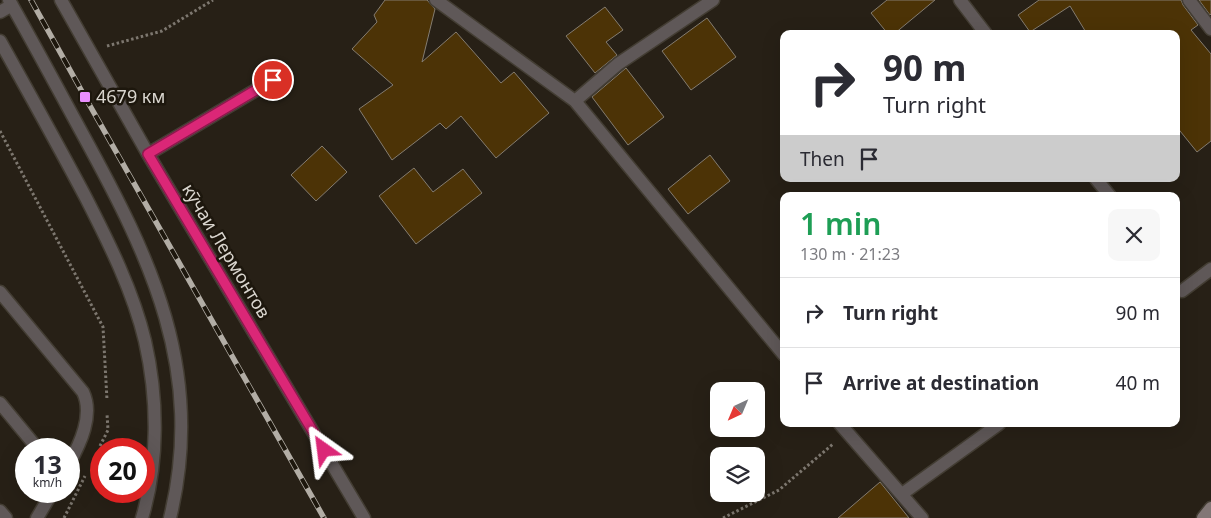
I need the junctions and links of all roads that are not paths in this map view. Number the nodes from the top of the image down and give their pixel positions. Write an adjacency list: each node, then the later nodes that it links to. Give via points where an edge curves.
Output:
1 (62, 0): 13 (street, кӯчаи Лермонтов)
2 (436, 0): 12 (street)
3 (713, 0): 12 (street, via 618,64)
4 (960, 0): 9 (street)
5 (1190, 0): 8 (street)
6 (10, 2): 7 (street); 32 (street, via 116,196 162,302 175,353 182,414 180,458)
7 (0, 12)
8 (1211, 29)
9 (983, 30)
10 (0, 41): 31 (street, via 92,211 139,320 149,362 154,420 150,486)
11 (273, 80): 13 (street)
12 (575, 100): 19 (street)
13 (148, 154): 33 (street, кӯчаи Лермонтов)
14 (1098, 182): 15 (street)
15 (1107, 192)
16 (1211, 269): 17 (street)
17 (1180, 289)
18 (0, 292): 24 (street, via 83,392 88,407)
19 (780, 351)
20 (0, 403): 23 (street)
21 (995, 427): 25 (street)
22 (843, 428): 25 (street)
23 (29, 438)
24 (80, 438)
25 (902, 494): 34 (street)
26 (46, 503): 30 (street)
27 (1211, 508): 35 (main road)
28 (0, 511): 29 (street)
29 (6, 518)
30 (37, 518)
31 (142, 518)
32 (170, 518)
33 (364, 518)
34 (922, 518)
35 (1203, 518)

